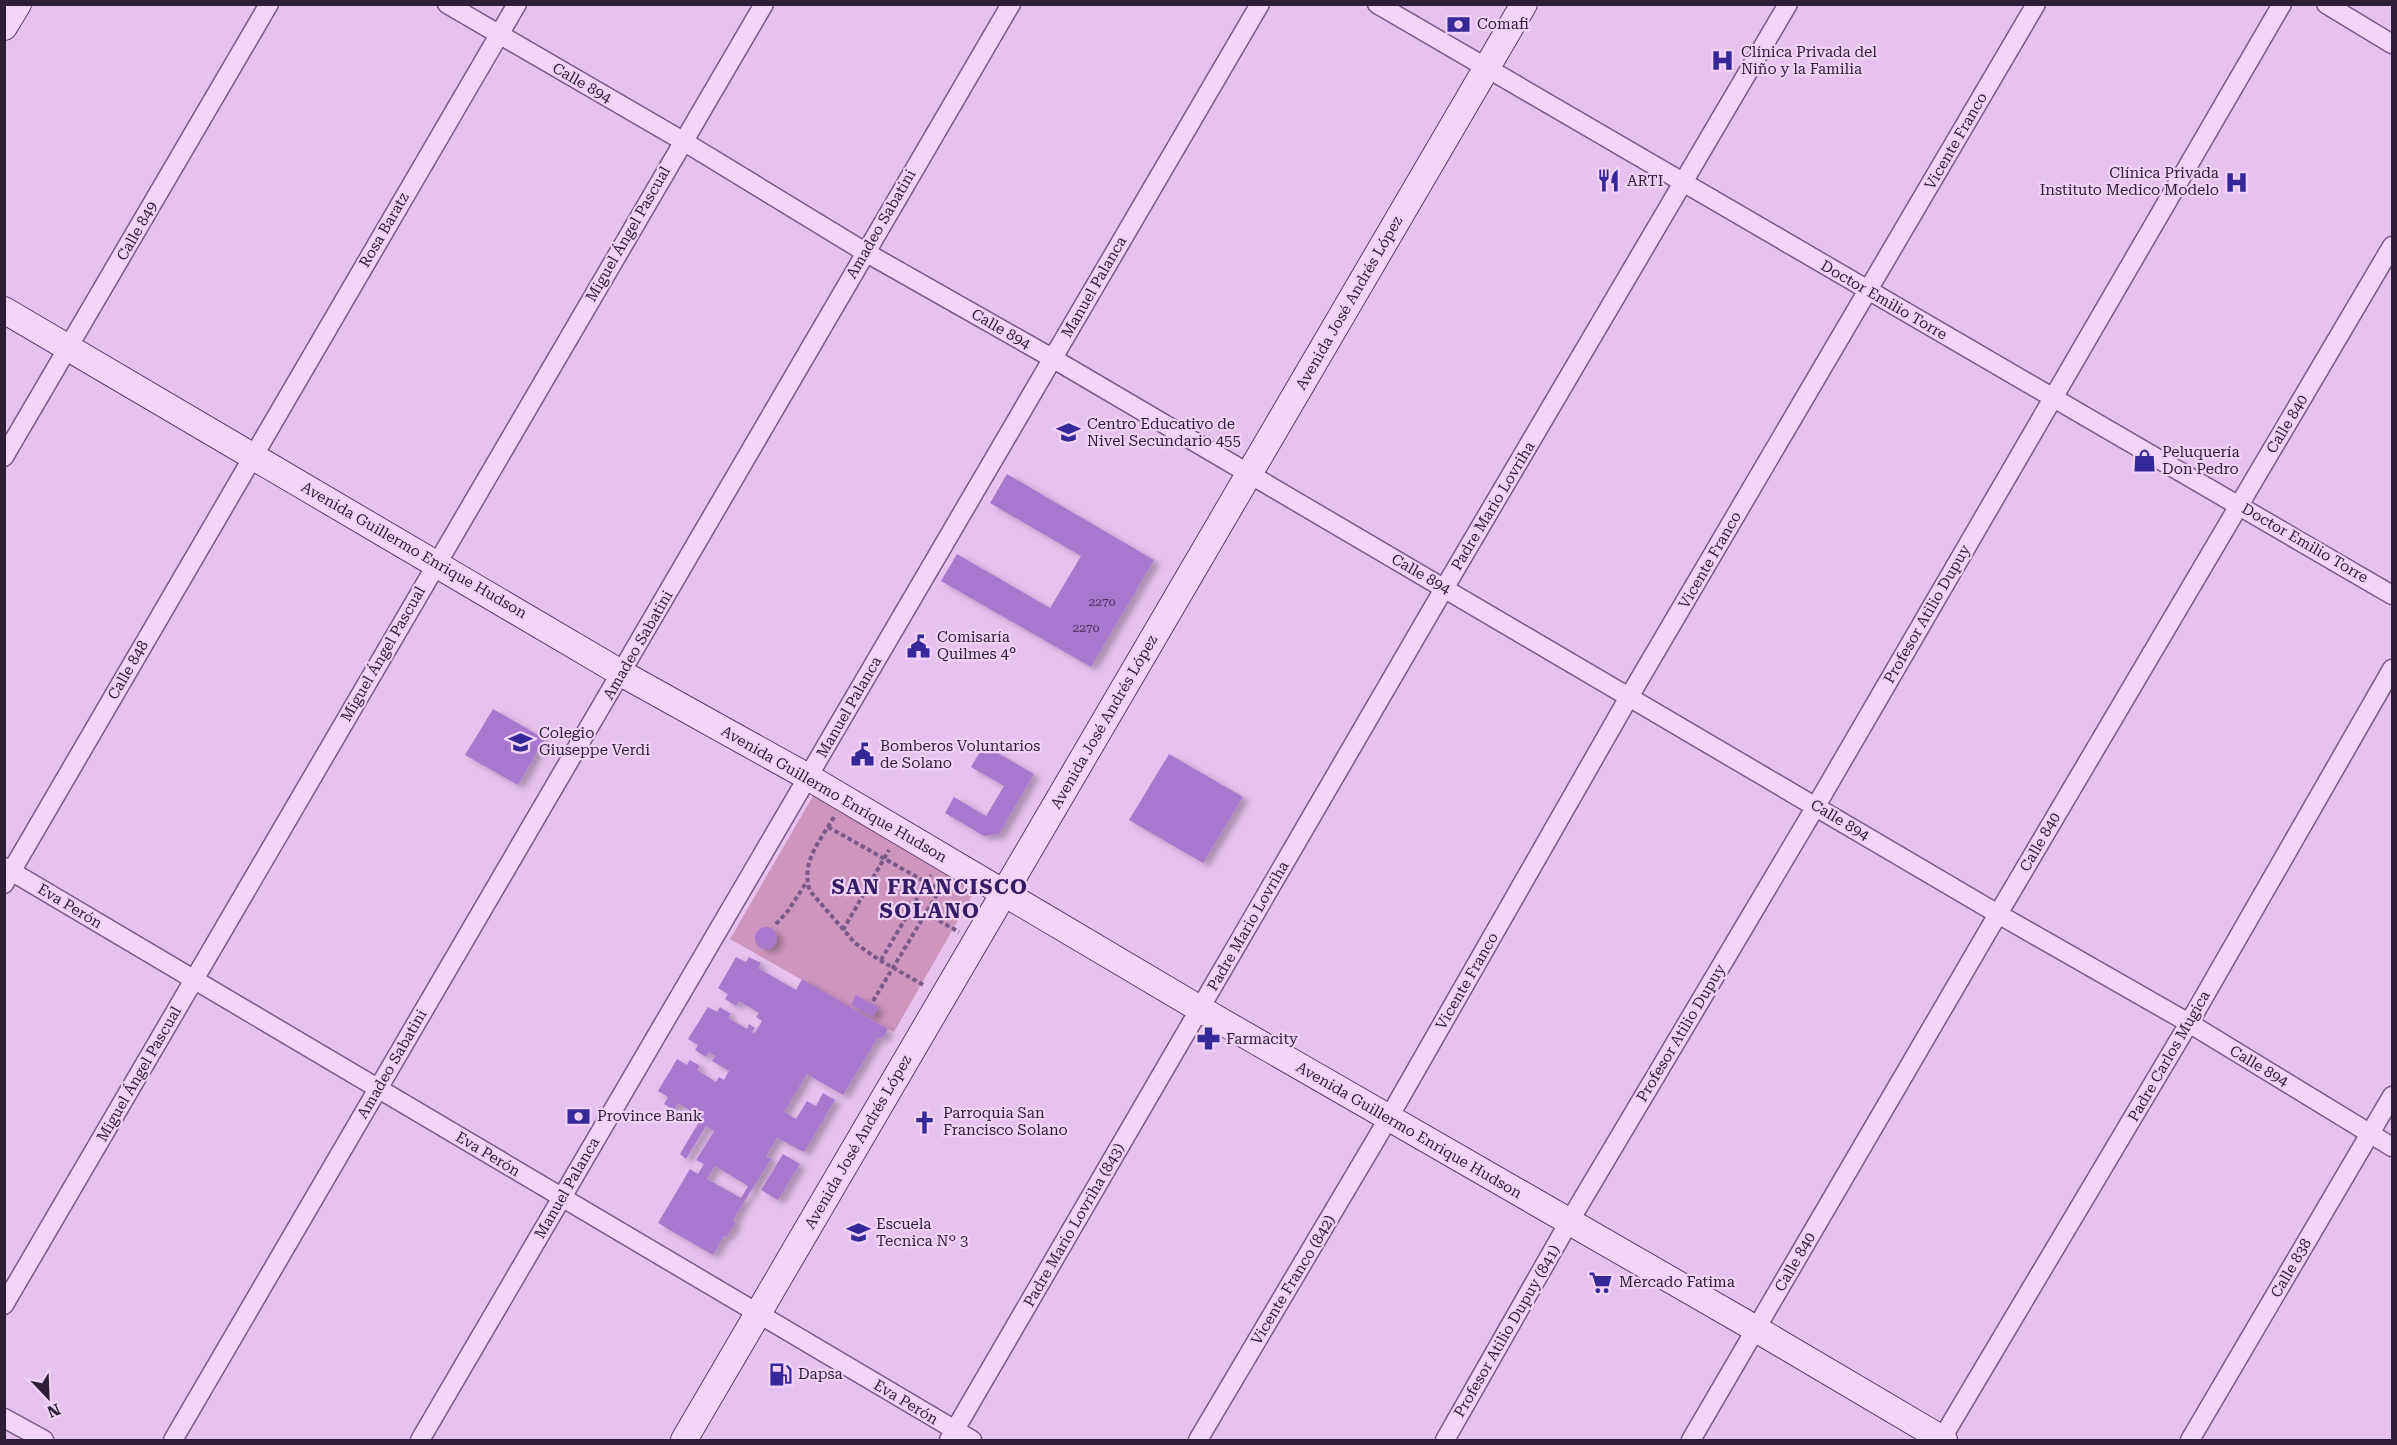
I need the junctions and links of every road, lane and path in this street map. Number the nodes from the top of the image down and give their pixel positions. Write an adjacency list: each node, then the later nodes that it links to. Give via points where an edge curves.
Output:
1 (18, 4): 14 (street)
2 (269, 4): 24 (street, Calle 849)
3 (447, 4): 15 (street, Calle 894)
4 (517, 4): 15 (street, Rosa Baratz)
5 (764, 4): 18 (street, Miguel Ángel Pascual)
6 (1011, 4): 21 (street, Amadeo Sabatini)
7 (1260, 4): 25 (street, Manuel Palanca)
8 (1377, 4): 17 (street, Doctor Emilio Torre)
9 (1524, 4): 17 (street, Avenida José Andrés López)
10 (1788, 4): 19 (street, Padre Mario Lovriha)
11 (2036, 4): 22 (street, Vicente Franco)
12 (2282, 4): 26 (street, Profesor Atilio Dupuy)
13 (2326, 4): 16 (street)
14 (4, 27)
15 (499, 35): 18 (street, Calle 894); 27 (street, Rosa Baratz)
16 (2392, 44)
17 (1486, 70): 19 (street, Doctor Emilio Torre); 29 (street, Avenida José Andrés López)
18 (683, 141): 21 (street, Calle 894); 31 (street, Miguel Ángel Pascual)
19 (1685, 183): 22 (street, Doctor Emilio Torre); 32 (street, Padre Mario Lovriha)
20 (2392, 246): 30 (street, Calle 840)
21 (865, 252): 25 (street, Calle 894); 35 (street, Amadeo Sabatini)
22 (1868, 291): 26 (street, Doctor Emilio Torre); 36 (street, Vicente Franco)
23 (4, 310): 24 (street, Avenida Guillermo Enrique Hudson)
24 (69, 347): 27 (street, Avenida Guillermo Enrique Hudson); 28 (street, Calle 849)
25 (1052, 358): 29 (street, Calle 894); 37 (street, Manuel Palanca)
26 (2054, 398): 30 (street, Doctor Emilio Torre); 39 (street, Profesor Atilio Dupuy)
27 (252, 456): 31 (street, Avenida Guillermo Enrique Hudson); 44 (street, Calle 848)
28 (4, 458)
29 (1248, 474): 32 (street, Calle 894); 48 (street, Avenida José Andrés López)
30 (2239, 504): 33 (street, Doctor Emilio Torre); 50 (street, Calle 840)
31 (436, 562): 35 (street, Avenida Guillermo Enrique Hudson); 56 (street, Miguel Ángel Pascual)
32 (1445, 587): 36 (street, Calle 894); 59 (street, Padre Mario Lovriha)
33 (2392, 594)
34 (2392, 669): 60 (street, Padre Carlos Mugica)
35 (621, 673): 37 (street, Avenida Guillermo Enrique Hudson); 61 (street, Amadeo Sabatini)
36 (1629, 697): 39 (street, Calle 894); 63 (street, Vicente Franco)
37 (808, 777): 38 (street, Avenida Guillermo Enrique Hudson); 66 (street, Manuel Palanca)
38 (844, 798): 40 (path); 41 (street, Avenida Guillermo Enrique Hudson)
39 (1816, 806): 50 (street, Calle 894); 67 (street, Profesor Atilio Dupuy)
40 (828, 827): 42 (path); 45 (path, via 807,866)
41 (900, 831): 42 (path); 43 (street, Avenida Guillermo Enrique Hudson)
42 (884, 858): 46 (path); 52 (path)
43 (949, 860): 46 (path); 47 (path); 48 (street, Avenida Guillermo Enrique Hudson)
44 (7, 874): 56 (street, Eva Perón)
45 (807, 882): 51 (path); 52 (path)
46 (927, 883): 47 (path); 54 (path)
47 (940, 890): 49 (path)
48 (1004, 893): 53 (street, Avenida José Andrés López); 59 (street, Avenida Guillermo Enrique Hudson)
49 (926, 913): 53 (path); 55 (path)
50 (1998, 914): 60 (street, Calle 894); 70 (street, Calle 840)
51 (776, 924)
52 (843, 930): 54 (path)
53 (975, 942): 57 (street, Avenida José Andrés López)
54 (881, 960): 55 (path)
55 (893, 967): 57 (path); 58 (path)
56 (194, 980): 61 (street, Eva Perón); 68 (street, Miguel Ángel Pascual)
57 (944, 996): 69 (street, Avenida José Andrés López)
58 (873, 1001)
59 (1200, 1009): 63 (street, Avenida Guillermo Enrique Hudson); 72 (street, Padre Mario Lovriha (843))
60 (2189, 1023): 64 (street, Calle 894); 81 (street, Padre Carlos Mugica)
61 (378, 1088): 66 (street, Eva Perón); 74 (street, Amadeo Sabatini)
62 (2392, 1096): 64 (street, Calle 838)
63 (1388, 1119): 67 (street, Avenida Guillermo Enrique Hudson); 78 (street, Vicente Franco (842))
64 (2370, 1134): 65 (street, Calle 894); 82 (street, Calle 838)
65 (2392, 1147)
66 (561, 1197): 69 (street, Eva Perón); 75 (street, Manuel Palanca)
67 (1569, 1222): 70 (street, Avenida Guillermo Enrique Hudson); 79 (street, Profesor Atilio Dupuy (841))
68 (4, 1305)
69 (758, 1313): 72 (street, Eva Perón); 76 (street, Avenida José Andrés López)
70 (1756, 1329): 80 (street, Calle 840); 81 (street, Avenida Guillermo Enrique Hudson)
71 (4, 1418): 73 (street)
72 (952, 1436): 77 (street, Eva Perón)
73 (44, 1440)
74 (173, 1440)
75 (420, 1440)
76 (684, 1440)
77 (972, 1440)
78 (1198, 1440)
79 (1444, 1440)
80 (1691, 1440)
81 (1942, 1440)
82 (2190, 1440)

